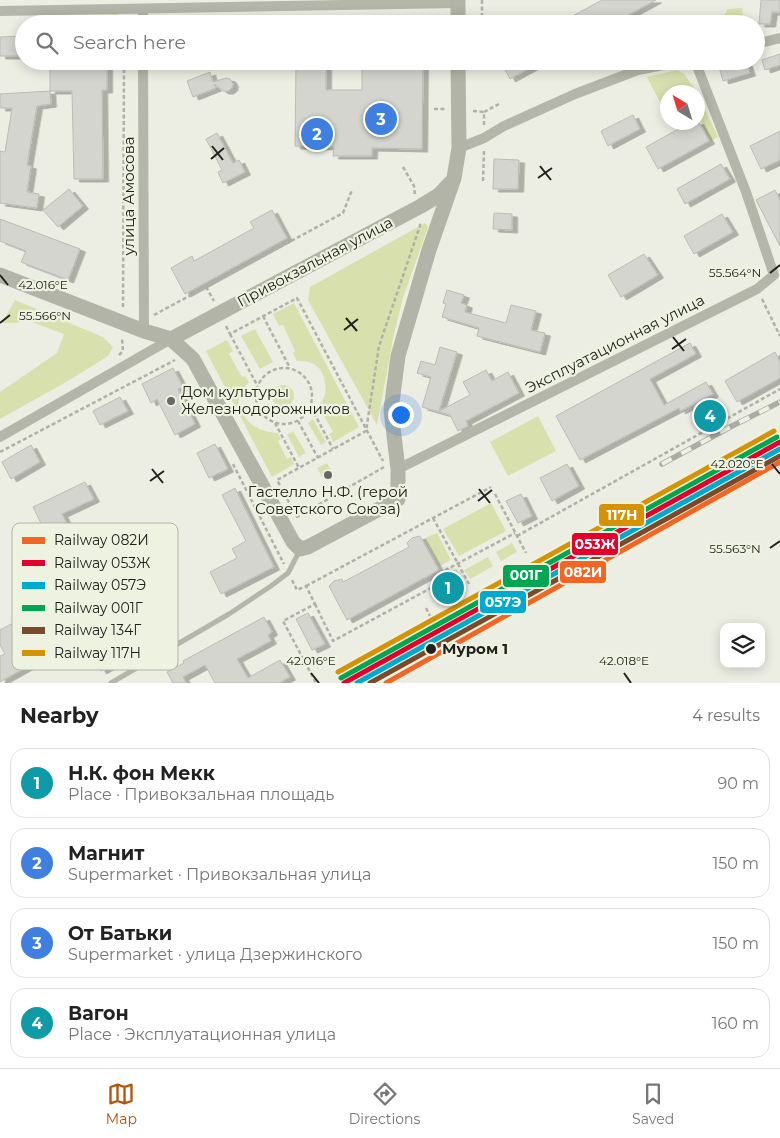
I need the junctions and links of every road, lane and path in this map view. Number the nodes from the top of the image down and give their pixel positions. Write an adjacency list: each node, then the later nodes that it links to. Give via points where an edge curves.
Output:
1 (482, 0): 7 (path)
2 (458, 2): 3 (street); 6 (street)
3 (143, 9): 4 (street); 5 (street)
4 (0, 11)
5 (143, 15)
6 (458, 15)
7 (482, 15)
8 (780, 38): 9 (street)
9 (765, 42)
10 (124, 70): 25 (path, via 123,307)
11 (143, 70): 25 (street, улица Амосова)
12 (458, 70): 15 (street)
13 (638, 70): 15 (street, via 575,94)
14 (699, 70): 23 (street, Эксплуатационная улица, via 774,275)
15 (459, 148): 17 (street)
16 (403, 167): 19 (path, via 414,186)
17 (454, 178): 19 (street, Привокзальная улица, via 439,195); 20 (street)
18 (352, 190): 22 (path, via 343,213)
19 (419, 207): 20 (street, via 430,218); 24 (street, Привокзальная улица); 40 (path, via 420,226 380,346)
20 (434, 235): 48 (street, via 398,356 391,410)
21 (0, 275): 27 (street)
22 (206, 287): 24 (path); 25 (path, via 153,316)
23 (757, 289): 30 (path); 48 (street, Эксплуатационная улица)
24 (220, 313): 28 (path); 31 (street, Привокзальная улица)
25 (144, 314): 27 (street, улица Амосова)
26 (263, 316): 28 (path); 34 (path); 40 (path, via 298,298)
27 (144, 331): 31 (street)
28 (230, 334): 35 (path)
29 (119, 335): 32 (path, via 123,351)
30 (780, 336)
31 (171, 339): 41 (street); 53 (street, via 193,359 293,542)
32 (118, 356)
33 (179, 363): 44 (path, via 174,359)
34 (290, 368): 35 (path, via 276,368 264,374); 37 (path, via 309,382 312,390)
35 (257, 385): 39 (path, via 256,404 267,419)
36 (780, 389): 52 (path)
37 (310, 406): 38 (path); 42 (path)
38 (298, 421): 39 (path); 45 (path)
39 (275, 423): 47 (path)
40 (366, 431): 42 (path); 47 (path, via 386,466 296,516 277,480)
41 (0, 437)
42 (334, 449): 45 (path)
43 (780, 450): 61 (path)
44 (0, 452)
45 (318, 458): 47 (path)
46 (231, 461): 56 (path)
47 (299, 468)
48 (398, 469): 53 (street, via 398,499)
49 (491, 487): 51 (path)
50 (495, 494): 52 (path)
51 (433, 518): 55 (path); 58 (path)
52 (516, 535): 54 (path); 55 (path)
53 (300, 549): 56 (lane)
54 (526, 553)
55 (457, 564): 57 (path); 59 (path, via 440,573 444,581 333,641)
56 (288, 573): 58 (path, via 297,590); 62 (lane)
57 (469, 584)
58 (306, 586): 59 (path)
59 (315, 604): 67 (path, via 283,621)
60 (426, 608): 61 (path)
61 (442, 640): 65 (path)
62 (178, 644)
63 (134, 670): 66 (lane)
64 (365, 675): 65 (path)
65 (367, 682)
66 (112, 683)
67 (316, 683)

